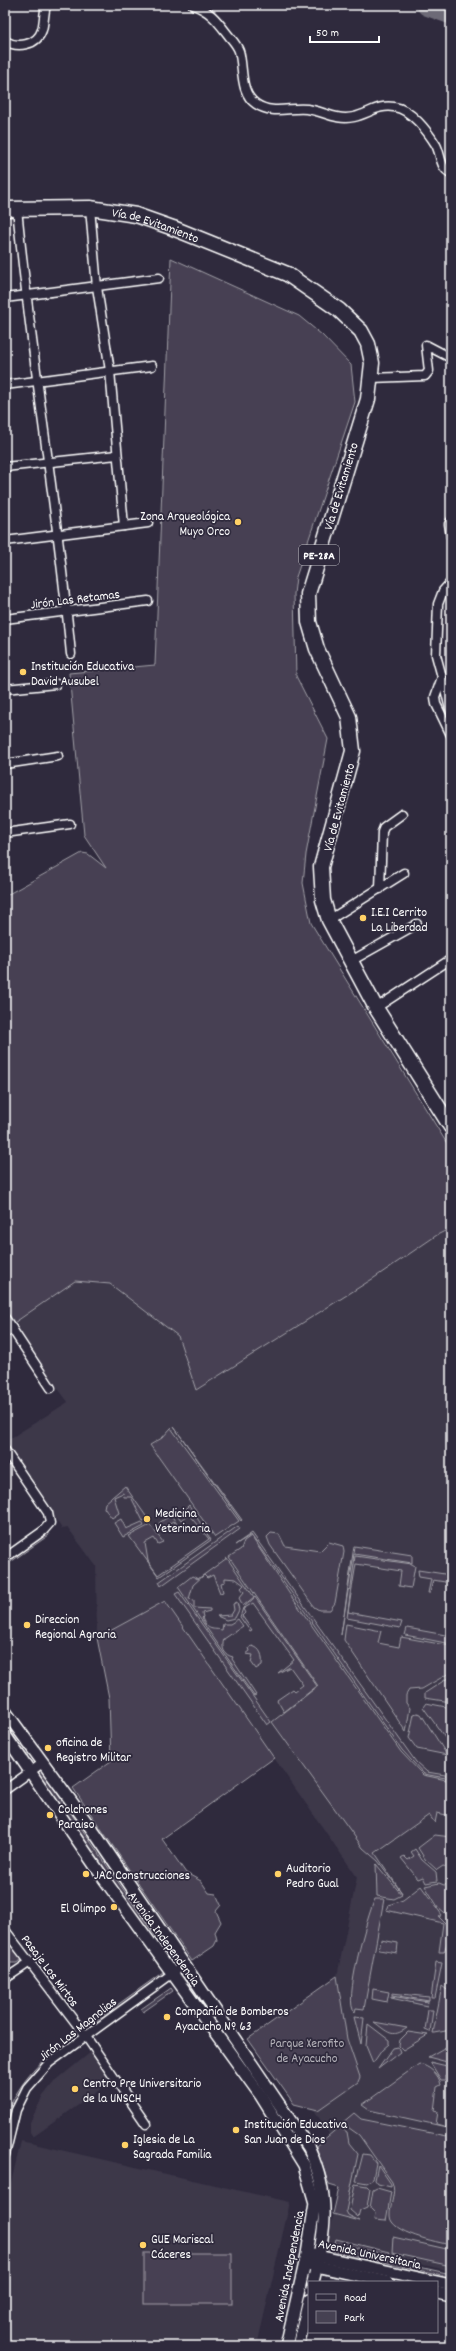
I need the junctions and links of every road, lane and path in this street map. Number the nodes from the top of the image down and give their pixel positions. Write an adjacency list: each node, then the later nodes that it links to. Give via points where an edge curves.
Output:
1 (46, 5): 3 (street, via 42,31 33,42 18,45)
2 (193, 5): 4 (street, via 207,11 216,19 236,45 245,90 256,104 277,110 305,109 340,118 355,117 374,109 395,107 406,112 426,131 437,146 444,169)
3 (5, 41)
4 (451, 173)
5 (90, 208): 6 (highway, Vía de Evitamiento / PE-28A); 8 (street); 14 (highway, Vía de Evitamiento / PE-28A, via 136,215 286,274 339,310 361,331 368,344 372,363)
6 (11, 209): 9 (street)
7 (159, 278): 8 (street)
8 (97, 287): 9 (street); 13 (street)
9 (25, 295): 10 (street); 15 (street)
10 (5, 298)
11 (451, 358): 14 (street, via 426,345 429,371 425,376)
12 (152, 366): 13 (street)
13 (110, 372): 15 (street); 17 (street)
14 (371, 378): 43 (highway, Vía de Evitamiento / PE-28A, via 368,399 308,594 309,622 317,650 349,717 353,751 321,867 323,900)
15 (37, 380): 16 (street); 18 (street)
16 (5, 385)
17 (117, 454): 18 (street); 22 (street)
18 (49, 462): 19 (street); 23 (street)
19 (5, 467)
20 (451, 521): 24 (street)
21 (148, 523): 22 (street)
22 (124, 526): 23 (street)
23 (57, 534): 25 (street); 28 (street)
24 (451, 537)
25 (5, 541)
26 (451, 582): 31 (street, via 443,591 438,604 436,655)
27 (148, 601): 28 (street, Jirón Las Retamas)
28 (67, 612): 29 (street, Jirón Las Retamas); 30 (street)
29 (5, 619)
30 (71, 654)
31 (442, 677): 34 (street); 35 (street, via 436,690 436,704)
32 (56, 684): 33 (street)
33 (5, 689)
34 (451, 713)
35 (451, 735)
36 (58, 756): 37 (street)
37 (5, 764)
38 (402, 814): 42 (street, via 384,827 382,832)
39 (70, 824): 40 (street)
40 (5, 833)
41 (404, 873): 42 (street)
42 (380, 889): 43 (street)
43 (329, 920): 46 (highway, Vía de Evitamiento / PE-28A)
44 (417, 924): 46 (street)
45 (451, 960): 47 (street)
46 (351, 961): 47 (highway, Vía de Evitamiento / PE-28A)
47 (376, 1008): 48 (highway, Vía de Evitamiento / PE-28A)
48 (451, 1128)
49 (5, 1318): 50 (street)
50 (9, 1331): 51 (street)
51 (52, 1388)
52 (5, 1450): 53 (street, via 48,1512 50,1522 43,1531)
53 (5, 1558)
54 (5, 1711): 56 (street, Avenida Independencia)
55 (5, 1735): 57 (street, Avenida Independencia)
56 (44, 1762): 57 (street); 59 (street, Avenida Independencia)
57 (32, 1772): 58 (street); 60 (street, Avenida Independencia)
58 (5, 1790)
59 (75, 1806): 60 (street); 61 (street, Avenida Independencia)
60 (61, 1815): 62 (street, Avenida Independencia)
61 (117, 1866): 62 (street); 65 (street, Avenida Independencia)
62 (102, 1876): 66 (street, Avenida Independencia)
63 (5, 1930): 64 (street, Pasaje Los Mirtos)
64 (30, 1962): 67 (street); 68 (street, Pasaje Los Mirtos)
65 (184, 1964): 66 (street, Jirón Las Magnolias); 73 (street, Avenida Independencia, via 309,2148 320,2178 325,2206)
66 (173, 1971): 68 (street, Jirón Las Magnolias); 72 (street, Avenida Independencia, via 279,2122 304,2165 315,2203)
67 (5, 1979)
68 (85, 2035): 69 (street, Pasaje Los Mirtos); 70 (street, Jirón Las Magnolias, via 49,2063 27,2088)
69 (146, 2124)
70 (8, 2128): 71 (street, Jirón Las Magnolias)
71 (5, 2155)
72 (305, 2259): 73 (street, Avenida Universitaria); 82 (street, Avenida Independencia)
73 (318, 2262): 74 (street, Avenida Independencia); 75 (street, Avenida Universitaria); 76 (street, Avenida Universitaria)
74 (313, 2281)
75 (384, 2281)
76 (433, 2281)
77 (438, 2282): 78 (street, Avenida Universitaria)
78 (451, 2284)
79 (438, 2293): 80 (street)
80 (451, 2296)
81 (308, 2304): 83 (street, Avenida Independencia)
82 (286, 2346)
83 (298, 2346)

